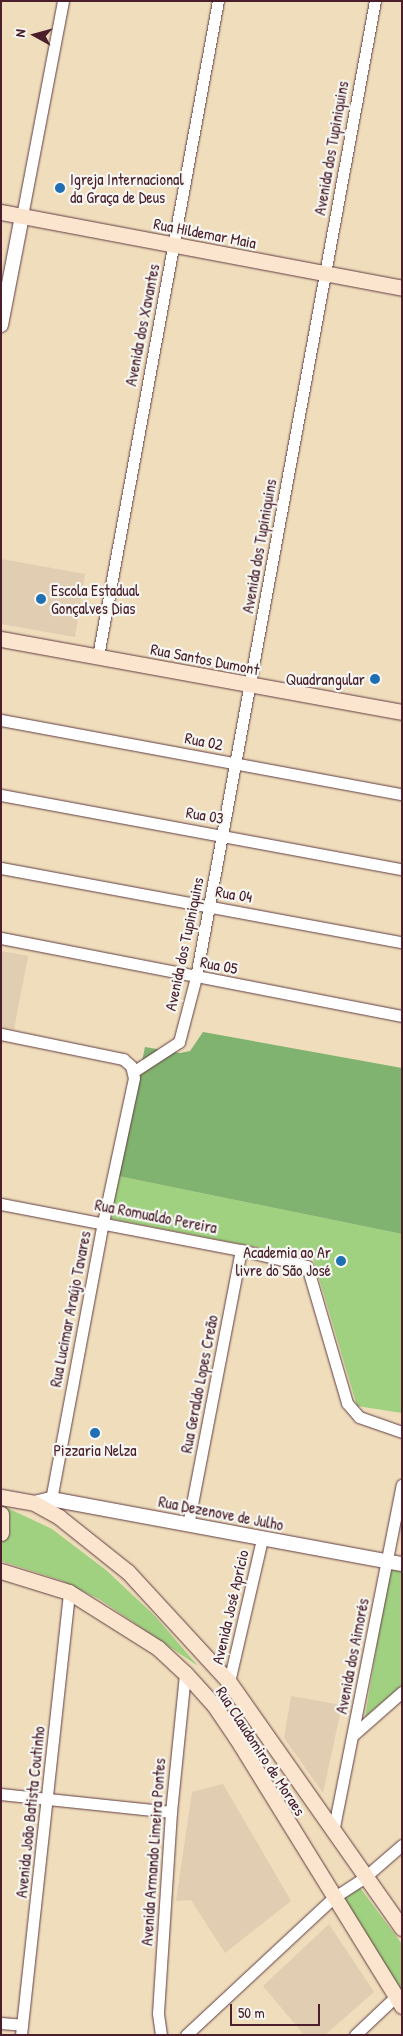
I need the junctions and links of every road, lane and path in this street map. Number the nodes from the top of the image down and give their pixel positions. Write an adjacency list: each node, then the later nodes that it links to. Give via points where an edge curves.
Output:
1 (63, 1): 5 (street)
2 (218, 1): 6 (street, Avenida dos Xavantes)
3 (375, 1): 7 (street, Avenida dos Tupiniquins)
4 (1, 212): 5 (main road, Rua Hildemar Maia)
5 (22, 216): 6 (main road, Rua Hildemar Maia); 9 (street)
6 (174, 246): 7 (main road, Rua Hildemar Maia); 11 (street, Avenida dos Xavantes)
7 (324, 273): 8 (main road, Rua Hildemar Maia); 12 (street, Avenida dos Tupiniquins)
8 (402, 288)
9 (1, 325)
10 (1, 639): 11 (main road, Rua Santos Dumont)
11 (98, 656): 12 (main road, Rua Santos Dumont)
12 (250, 685): 13 (main road, Rua Santos Dumont); 15 (street, Avenida dos Tupiniquins)
13 (402, 712)
14 (1, 720): 15 (street, Rua 02)
15 (235, 764): 16 (street, Rua 02); 18 (street, Avenida dos Tupiniquins)
16 (402, 794)
17 (1, 795): 18 (street, Rua 03)
18 (223, 835): 20 (street, Rua 03); 21 (street, Avenida dos Tupiniquins)
19 (1, 868): 21 (street, Rua 04)
20 (402, 869)
21 (210, 906): 23 (street, Rua 04); 24 (street, Avenida dos Tupiniquins)
22 (1, 938): 24 (street, Rua 05)
23 (402, 942)
24 (196, 977): 25 (street, Rua 05); 27 (street, Avenida dos Tupiniquins, via 179,1042)
25 (402, 1016)
26 (2, 1037): 27 (street, via 123,1059)
27 (132, 1069): 29 (street, Rua Lucimar Araújo Tavares)
28 (1, 1204): 29 (street, Rua Romualdo Pereira)
29 (103, 1222): 30 (street, Rua Romualdo Pereira); 34 (street, Rua Lucimar Araújo Tavares)
30 (241, 1250): 31 (street, Rua Romualdo Pereira, via 307,1266 347,1403 359,1417); 37 (street, Rua Geraldo Lopes Creão)
31 (402, 1432)
32 (402, 1485): 40 (street, Avenida dos Aimorés)
33 (1, 1497): 35 (main road, Rua Claudomiro de Moraes)
34 (51, 1499): 35 (street, Rua Dezenove de Julho); 37 (street, Rua Dezenove de Julho)
35 (34, 1503): 44 (main road, Rua Claudomiro de Moraes, via 59,1517 128,1572)
36 (1, 1514): 38 (main road)
37 (188, 1524): 39 (street, Rua Dezenove de Julho)
38 (1, 1533)
39 (262, 1540): 40 (street, Rua Dezenove de Julho); 44 (street, Avenida José Aprício)
40 (395, 1562): 46 (street, Avenida dos Aimorés)
41 (1, 1571): 42 (main road, Rua Claudomiro de Moraes)
42 (69, 1592): 43 (main road, Rua Claudomiro de Moraes, via 158,1648); 48 (street, Avenida João Batista Coutinho)
43 (185, 1672): 49 (street, Avenida Armando Limeira Pontes); 53 (main road, Rua Claudomiro de Moraes, via 214,1705 237,1739)
44 (229, 1682): 50 (main road, Rua Claudomiro de Moraes)
45 (402, 1692): 46 (street)
46 (353, 1735): 50 (street, Avenida dos Aimorés)
47 (1, 1794): 48 (street)
48 (49, 1799): 49 (street); 57 (street, Avenida João Batista Coutinho)
49 (171, 1812): 58 (street, Avenida Armando Limeira Pontes, via 158,2013)
50 (333, 1832): 52 (main road, Rua Claudomiro de Moraes)
51 (402, 1844): 52 (street)
52 (365, 1877): 53 (street); 54 (main road, Rua Claudomiro de Moraes)
53 (333, 1898): 55 (main road, Rua Claudomiro de Moraes); 59 (street)
54 (402, 1928)
55 (398, 2002): 60 (street)
56 (1, 2024): 57 (street)
57 (21, 2030)
58 (162, 2035)
59 (186, 2035)
60 (354, 2035)

